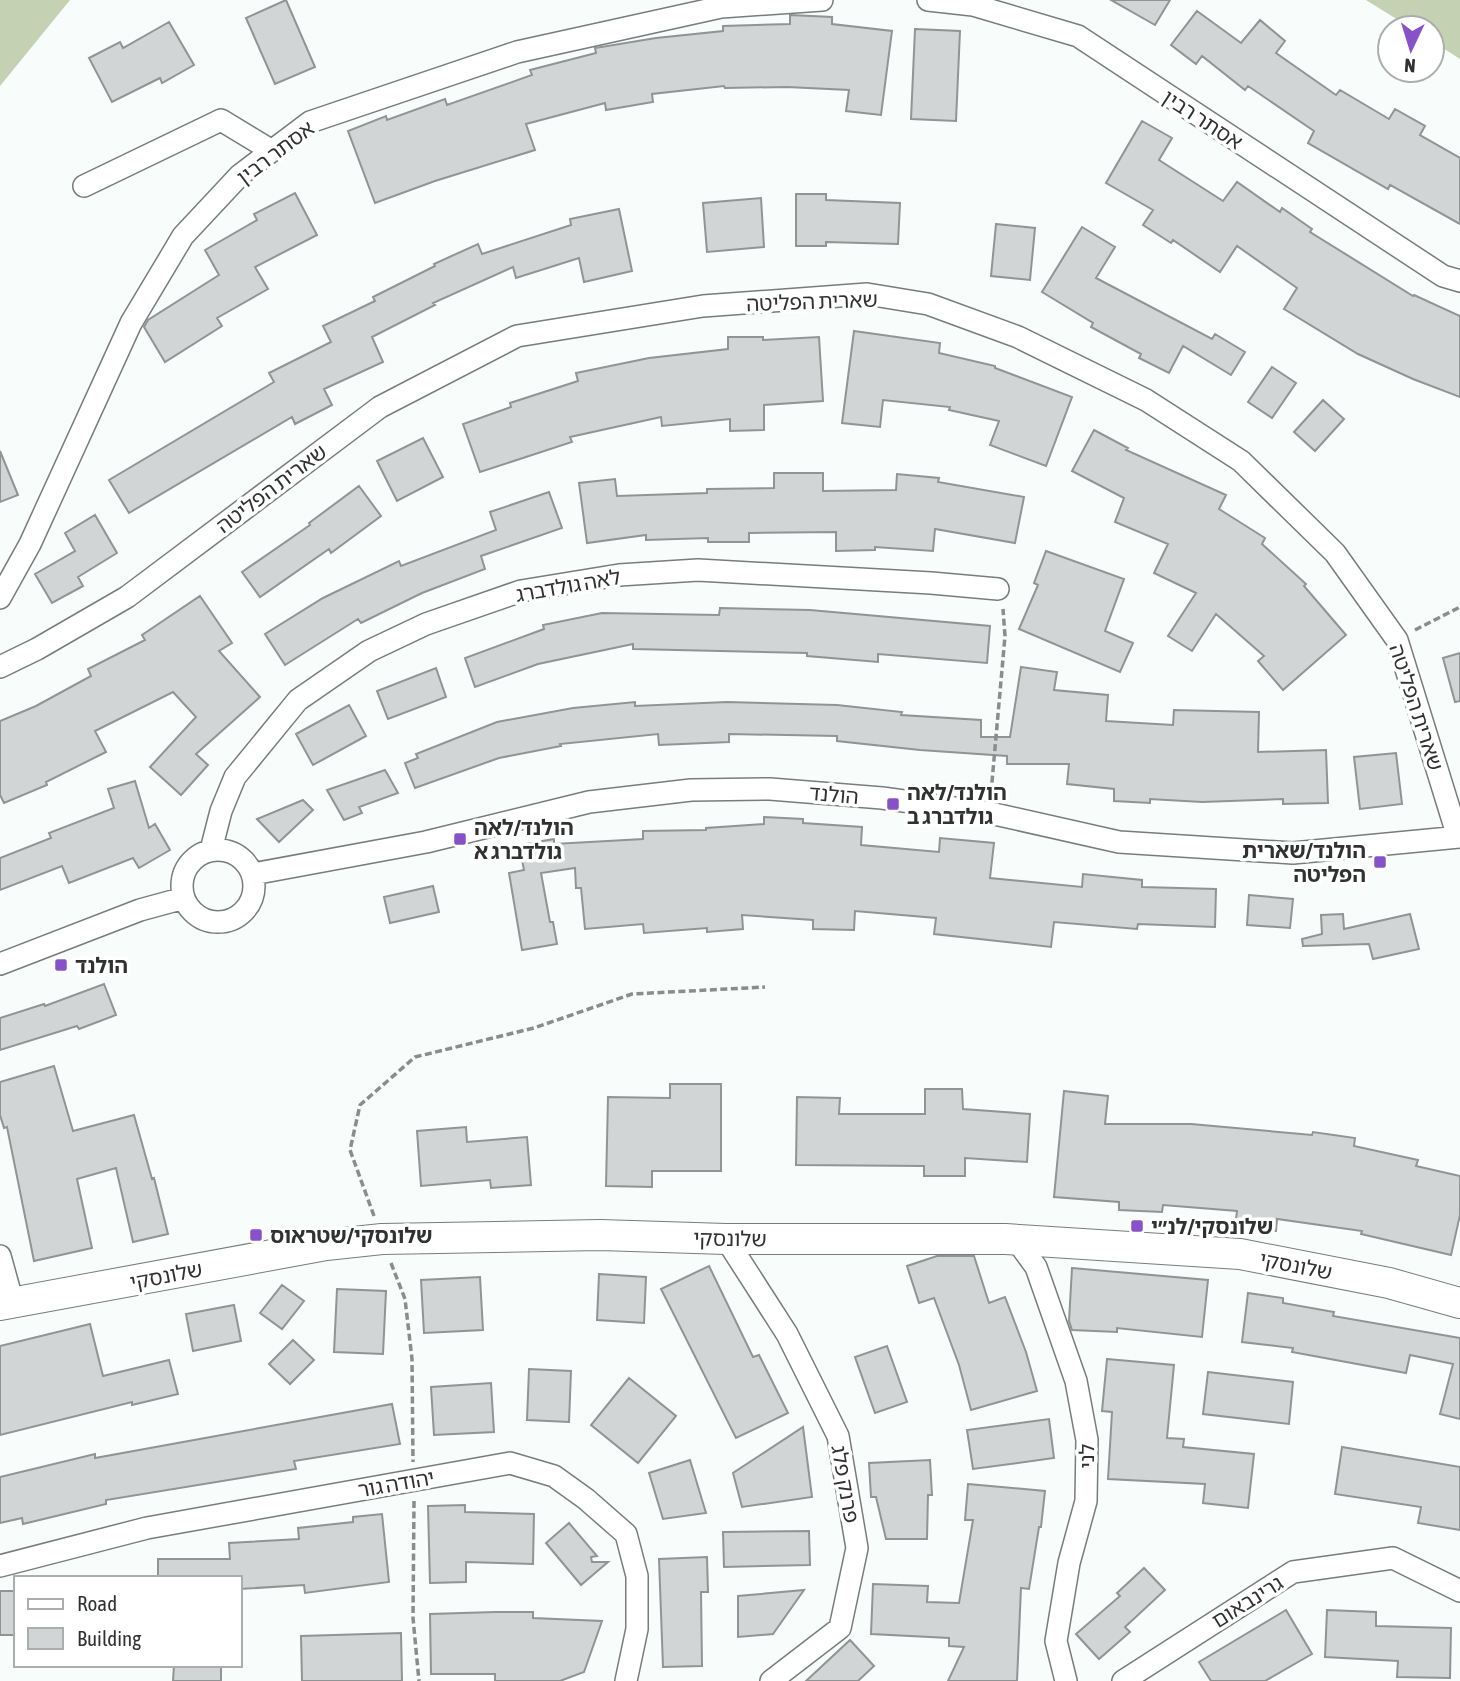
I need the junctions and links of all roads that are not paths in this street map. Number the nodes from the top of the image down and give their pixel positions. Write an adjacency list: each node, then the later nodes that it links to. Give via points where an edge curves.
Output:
1 (822, 0): 3 (street, אסתר רבין, via 721,7 517,52 310,122)
2 (928, 0): 5 (street, אסתר רבין, via 973,5 1078,36 1443,276)
3 (272, 151): 4 (street, via 221,120); 7 (street, אסתר רבין, via 240,175 183,236 131,323 30,544)
4 (84, 186)
5 (1460, 281)
6 (998, 589): 10 (street, לאה גולדברג, via 698,570 619,575 521,591 426,624 369,651 298,700 234,777)
7 (0, 598)
8 (0, 667): 9 (street, שארית הפליטה, via 127,597 380,407 517,337 704,306 867,294 928,304 1018,337 1146,400 1241,461 1335,553 1397,640)
9 (1459, 837): 11 (street, הולנד, via 1293,853 1119,842 990,813 882,798 770,789 691,790 589,802 426,842)
10 (211, 850): 11 (street, via 242,858); 12 (street, via 186,868 181,887)
11 (253, 874): 12 (street, via 250,903 231,920 201,918)
12 (184, 898): 13 (street)
13 (0, 964)
14 (726, 1239): 15 (street, שלונסקי); 18 (street, שלונסקי, via 600,1235 382,1239 326,1245); 22 (street, פרנק פלג, via 787,1334 838,1436 857,1548 840,1628)
15 (1017, 1241): 17 (street, שלונסקי, via 1240,1254 1389,1283); 23 (street, לני, via 1036,1267 1076,1381 1087,1440 1086,1501 1069,1563 1056,1641)
16 (0, 1256): 18 (street)
17 (1460, 1303)
18 (6, 1304)
19 (0, 1566): 21 (street, יהודה גור, via 147,1528 510,1463 554,1476 626,1534 637,1576 637,1629)
20 (1460, 1591): 24 (street, גרינבאום, via 1393,1558 1293,1572)
21 (626, 1681)
22 (772, 1681)
23 (1066, 1681)
24 (1123, 1681)

